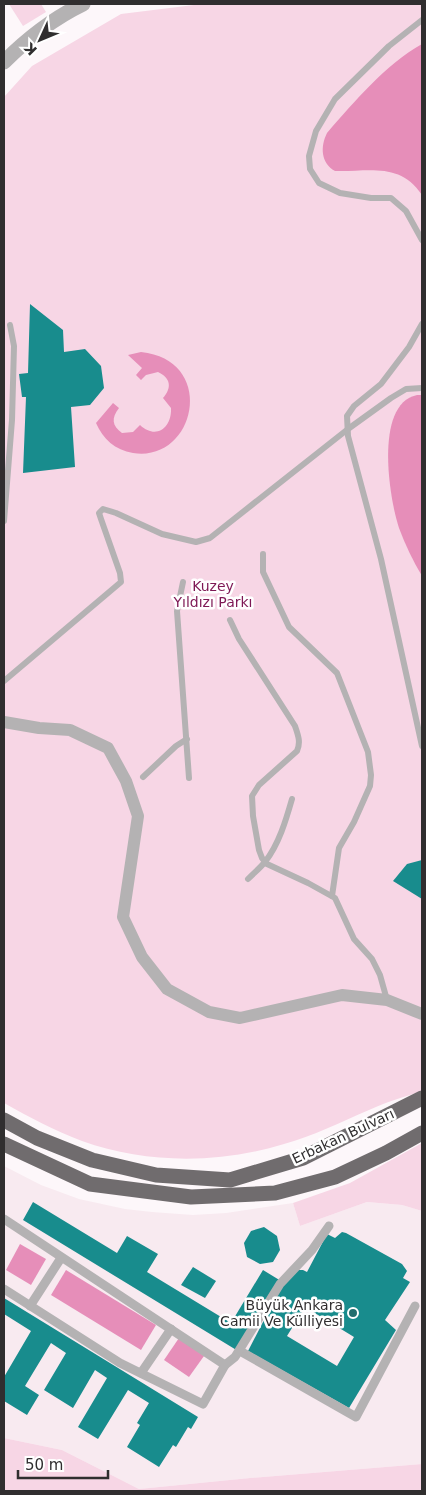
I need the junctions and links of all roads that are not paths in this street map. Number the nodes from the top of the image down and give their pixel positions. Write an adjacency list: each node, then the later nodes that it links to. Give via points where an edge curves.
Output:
1 (83, 4): 3 (street, via 53,21)
2 (422, 20): 4 (lane, via 388,46 335,99 316,131 309,156 310,169 319,183 340,193 392,198 406,211)
3 (4, 62)
4 (422, 240)
5 (422, 324): 8 (lane, via 381,384 354,406 348,416)
6 (10, 325): 9 (lane, via 14,356)
7 (422, 388): 8 (lane, via 406,389)
8 (348, 429): 13 (lane, via 210,538 196,542 162,534 103,509 99,513 100,519 121,582); 16 (lane, via 381,559)
9 (4, 522)
10 (263, 554): 22 (lane, via 263,572 289,628 336,672 368,752 370,786 339,848)
11 (183, 582): 15 (lane, via 177,611)
12 (230, 620): 20 (lane, via 238,639 295,726 299,738 297,751 258,785 252,796 259,850)
13 (4, 681)
14 (4, 722): 23 (street, via 70,730 108,748 126,781 138,816 123,917 142,957 167,989 209,1012 240,1018 342,995)
15 (187, 739): 17 (lane); 18 (lane)
16 (422, 746)
17 (143, 777)
18 (190, 778)
19 (292, 799): 20 (lane, via 285,824)
20 (265, 862): 21 (lane); 22 (lane)
21 (248, 879)
22 (332, 896): 23 (lane, via 354,939 380,975)
23 (387, 1000): 24 (street)
24 (422, 1014)
25 (422, 1098): 26 (highway, Erbakan Bulvarı, via 303,1158 230,1180 156,1176 92,1160 37,1138)
26 (4, 1120)
27 (422, 1133): 28 (highway, Erbakan Bulvarı, via 335,1177 275,1193 191,1197 90,1184)
28 (4, 1144)
29 (4, 1219): 31 (street)
30 (329, 1226): 36 (street, via 312,1250 280,1284)
31 (61, 1258): 33 (street); 35 (street)
32 (4, 1289): 33 (street)
33 (30, 1306): 38 (street)
34 (415, 1306): 36 (street, via 356,1417)
35 (171, 1329): 37 (street); 38 (street)
36 (240, 1351): 37 (street)
37 (226, 1365): 38 (street, via 203,1404)
38 (141, 1373)

